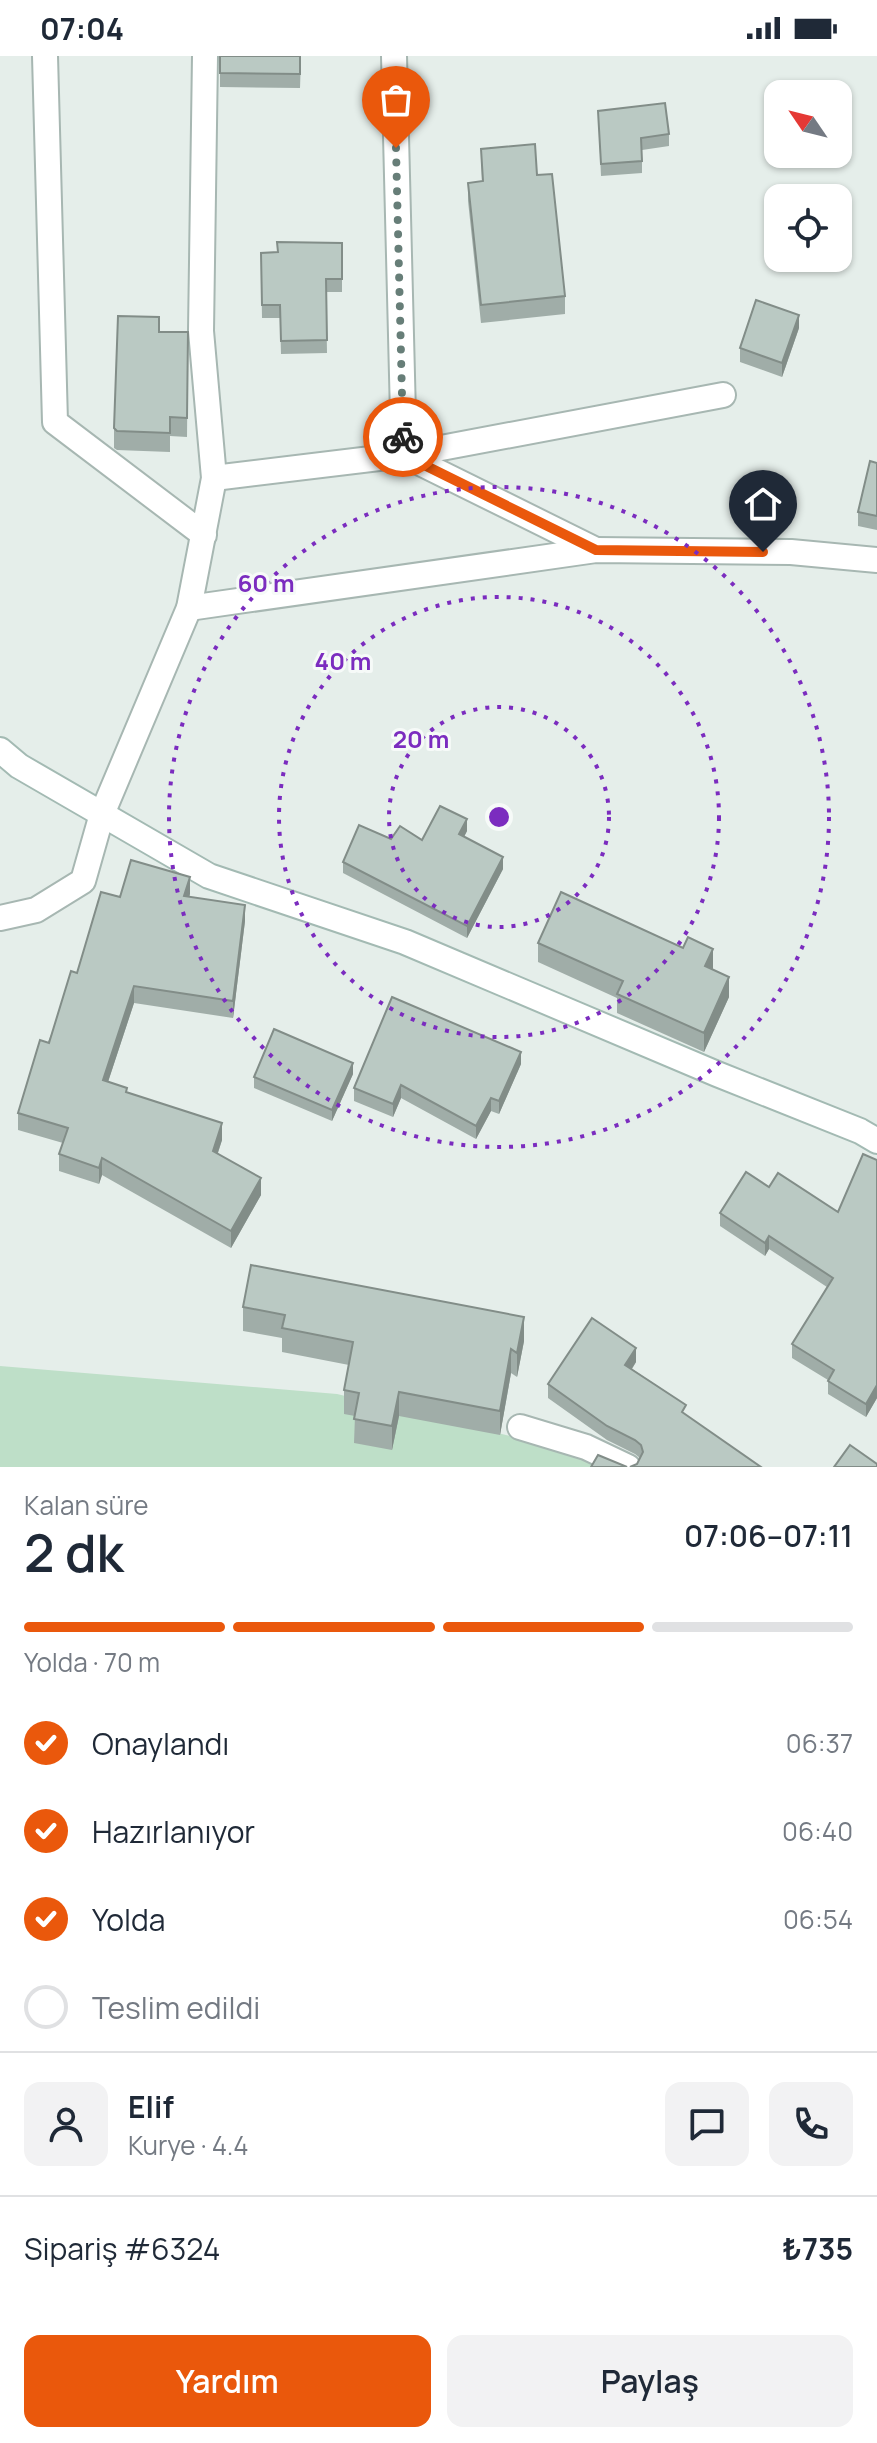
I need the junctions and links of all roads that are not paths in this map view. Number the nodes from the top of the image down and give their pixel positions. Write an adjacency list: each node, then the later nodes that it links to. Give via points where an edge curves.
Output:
1 (45, 56): 7 (street, via 55,422)
2 (205, 56): 6 (street, via 201,331)
3 (394, 56): 5 (street)
4 (723, 395): 5 (street)
5 (404, 455): 6 (street); 8 (street)
6 (214, 478): 7 (street)
7 (204, 535): 10 (street)
8 (596, 550): 9 (street, via 791,552); 10 (street)
9 (877, 560)
10 (189, 608): 12 (street)
11 (0, 750): 12 (street)
12 (102, 814): 13 (street, via 83,881 36,910); 14 (street, via 209,876 405,942)
13 (0, 918)
14 (877, 1141)
15 (520, 1427): 16 (street, via 586,1447)
16 (628, 1467)

